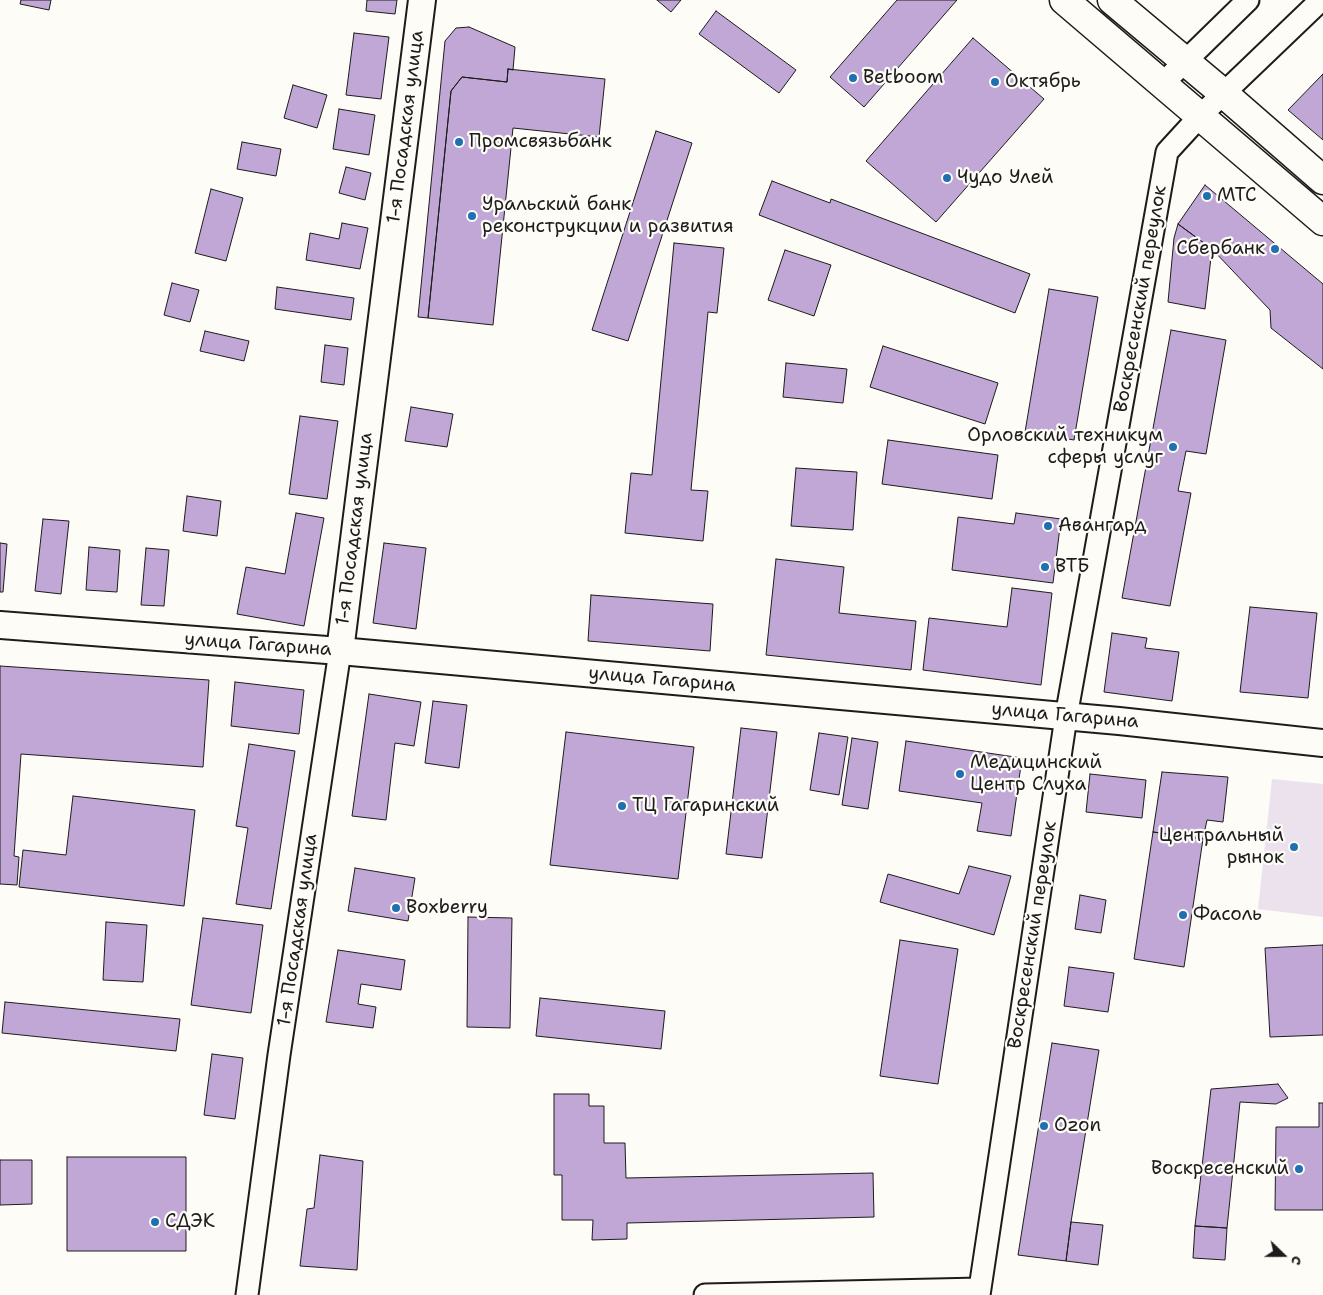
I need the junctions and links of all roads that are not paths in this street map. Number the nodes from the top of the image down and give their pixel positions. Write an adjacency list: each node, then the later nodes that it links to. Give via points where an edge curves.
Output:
1 (422, 0): 13 (street, 1-я Посадская улица)
2 (1064, 0): 7 (main road)
3 (1112, 0): 6 (main road)
4 (1248, 0): 6 (street)
5 (1321, 0): 8 (street)
6 (1185, 62): 7 (street); 8 (main road)
7 (1162, 84): 9 (main road)
8 (1223, 94): 9 (street, Воскресенский переулок); 10 (main road)
9 (1200, 116): 11 (main road); 14 (street, Воскресенский переулок, via 1167,152)
10 (1323, 180)
11 (1323, 222)
12 (0, 625): 13 (street, улица Гагарина)
13 (340, 651): 14 (street, улица Гагарина); 17 (street, 1-я Посадская улица, via 279,1055)
14 (1066, 716): 15 (street, улица Гагарина); 16 (street, Воскресенский переулок)
15 (1323, 743)
16 (980, 1292): 18 (street)
17 (247, 1295)
18 (704, 1295)

